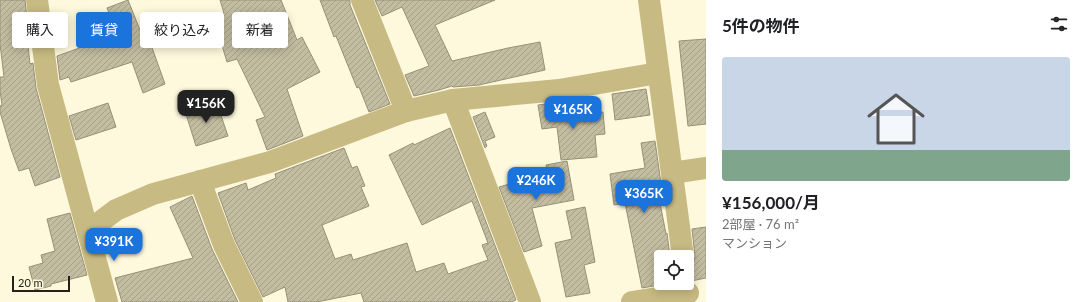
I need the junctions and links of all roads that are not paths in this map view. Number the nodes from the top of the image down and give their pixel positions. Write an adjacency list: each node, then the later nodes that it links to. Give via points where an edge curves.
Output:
1 (37, 0): 10 (street, via 48,84)
2 (362, 0): 6 (street)
3 (649, 0): 4 (street)
4 (658, 73): 5 (street, via 559,90); 8 (street)
5 (452, 100): 6 (street); 15 (street)
6 (406, 111): 9 (street, via 270,162)
7 (706, 168): 8 (street)
8 (672, 173): 11 (street)
9 (200, 181): 10 (street, via 153,194 116,210); 14 (street, via 224,245)
10 (88, 231): 13 (street)
11 (682, 250)
12 (688, 293): 16 (street)
13 (107, 302)
14 (252, 302)
15 (530, 302)
16 (632, 302)

